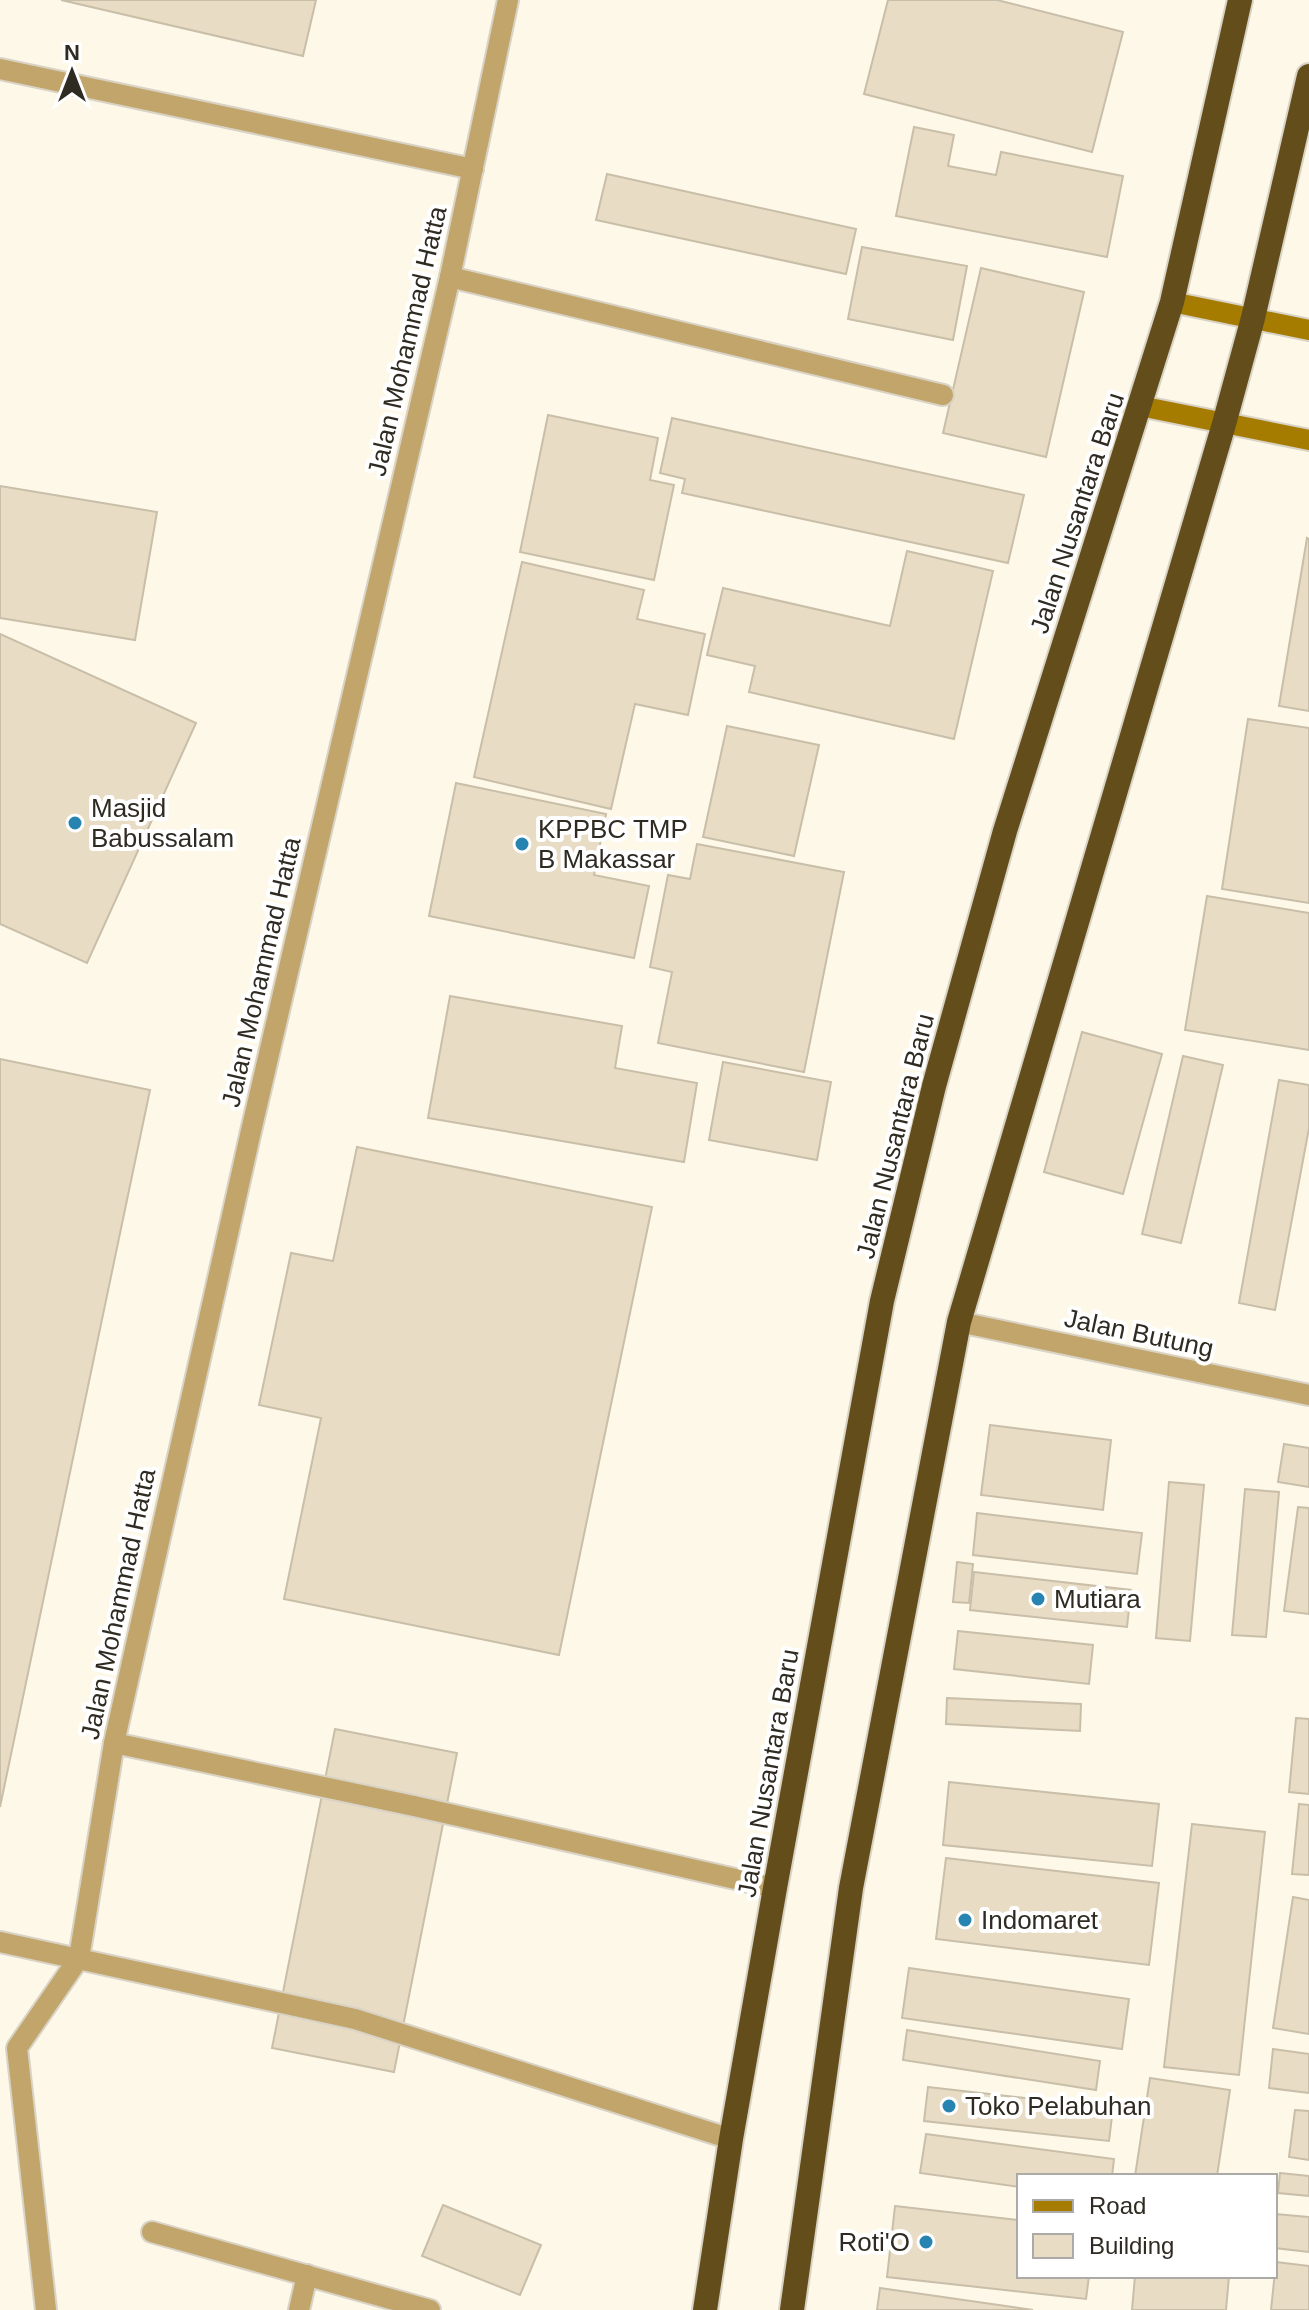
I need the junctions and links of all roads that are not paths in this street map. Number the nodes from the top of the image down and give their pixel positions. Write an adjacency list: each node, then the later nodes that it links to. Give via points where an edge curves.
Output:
1 (508, 0): 5 (street, Jalan Mohammad Hatta)
2 (1240, 0): 7 (highway, Jalan Nusantara Baru)
3 (0, 69): 5 (street)
4 (1309, 76): 8 (highway)
5 (473, 169): 6 (street, Jalan Mohammad Hatta)
6 (450, 277): 10 (street); 16 (street, Jalan Mohammad Hatta)
7 (1172, 302): 8 (main road); 11 (highway, Jalan Nusantara Baru)
8 (1253, 318): 9 (main road); 12 (highway)
9 (1309, 330)
10 (943, 395)
11 (1140, 406): 12 (main road); 17 (highway, Jalan Nusantara Baru, via 1005,831 934,1086 882,1301)
12 (1224, 424): 13 (main road); 14 (highway)
13 (1309, 440)
14 (959, 1322): 15 (street, Jalan Butung); 27 (highway, via 851,1888)
15 (1309, 1395)
16 (114, 1743): 17 (street); 19 (street, Jalan Mohammad Hatta)
17 (775, 1888): 20 (highway, Jalan Nusantara Baru)
18 (0, 1942): 19 (street)
19 (79, 1958): 20 (street, via 355,2019); 23 (street, via 17,2048)
20 (731, 2139): 26 (highway, Jalan Nusantara Baru)
21 (152, 2232): 22 (street)
22 (307, 2275): 24 (street); 25 (street)
23 (46, 2310)
24 (299, 2310)
25 (430, 2310)
26 (705, 2310)
27 (792, 2310)

